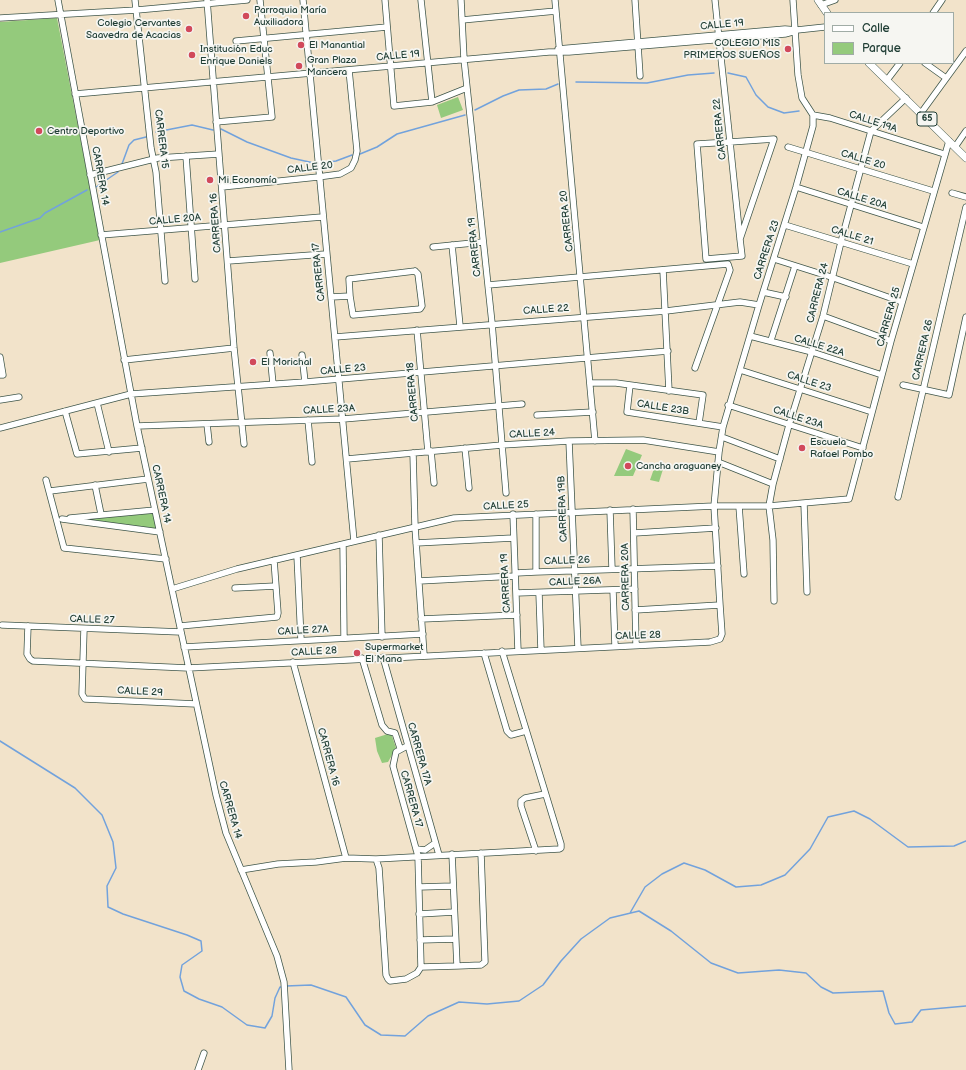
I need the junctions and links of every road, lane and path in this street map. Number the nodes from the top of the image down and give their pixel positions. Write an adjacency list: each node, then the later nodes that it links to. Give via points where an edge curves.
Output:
1 (58, 0): 21 (street, CARRERA 14)
2 (136, 0): 17 (street, CARRERA 15)
3 (247, 0): 15 (street)
4 (260, 0): 29 (street)
5 (303, 0): 27 (street, CARRERA 17)
6 (385, 0): 24 (street)
7 (421, 0): 35 (street)
8 (461, 0): 23 (street, CARRERA 19)
9 (555, 0): 18 (street, CARRERA 20)
10 (635, 0): 31 (street)
11 (715, 0): 28 (street, CARRERA 22)
12 (793, 0): 26 (street)
13 (835, 0): 16 (street)
14 (942, 0): 20 (street)
15 (207, 2): 17 (street); 46 (street, CARRERA 16)
16 (820, 3): 19 (main road)
17 (137, 10): 21 (street); 47 (street, CARRERA 15)
18 (556, 11): 23 (street); 32 (street, CARRERA 20)
19 (826, 12)
20 (934, 12)
21 (61, 14): 22 (street); 49 (street, CARRERA 14)
22 (0, 18)
23 (462, 20): 34 (street, CARRERA 19)
24 (387, 27): 27 (street); 39 (street)
25 (824, 27): 26 (street, CALLE 19)
26 (795, 30): 28 (street, CALLE 19, via 785,28); 53 (street, via 802,98)
27 (306, 34): 29 (street); 41 (street, CARRERA 17)
28 (719, 37): 31 (street, CALLE 19); 58 (street, CARRERA 22)
29 (264, 38): 30 (street); 43 (street)
30 (236, 41)
31 (638, 44): 32 (street, CALLE 19); 42 (street)
32 (557, 51): 34 (street, CALLE 19); 95 (street, CARRERA 20)
33 (966, 51): 44 (street)
34 (464, 59): 35 (street, CALLE 19); 48 (street, CARRERA 19)
35 (427, 63): 39 (street, CALLE 19); 51 (street)
36 (871, 64): 45 (main road, 65)
37 (899, 64): 45 (street)
38 (926, 64): 44 (street)
39 (390, 66): 40 (street, CALLE 19); 51 (street, via 394,106)
40 (349, 70): 41 (street, CALLE 19); 69 (street, CALLE 20, via 357,151 351,168 340,174)
41 (310, 73): 43 (street, CALLE 19); 69 (street, CARRERA 17)
42 (640, 76)
43 (268, 77): 46 (street, CALLE 19); 54 (street, via 272,117)
44 (946, 78): 52 (street)
45 (887, 80): 50 (main road, 65)
46 (214, 82): 47 (street, CALLE 19); 54 (street, CARRERA 16)
47 (145, 87): 49 (street, CALLE 19); 66 (street, CARRERA 15)
48 (467, 88): 51 (street); 85 (street, CARRERA 19)
49 (76, 94): 68 (street, CARRERA 14)
50 (906, 98): 52 (main road, 65); 55 (street)
51 (432, 102)
52 (921, 113): 57 (main road, 65)
53 (813, 115): 55 (street, CALLE 19A); 61 (street, CARRERA 23, via 813,126)
54 (216, 122): 62 (street, CARRERA 16)
55 (871, 131): 63 (street, CALLE 19A); 67 (street, CARRERA 24)
56 (966, 131): 60 (street)
57 (949, 141): 60 (main road, 65); 63 (street, CARRERA 25)
58 (730, 142): 84 (street, CARRERA 22); 84 (street, via 774,139); 84 (street, CARRERA 22, via 697,144 706,259 742,256)
59 (788, 147): 61 (street, CALLE 20)
60 (955, 147): 65 (main road, 65)
61 (806, 152): 67 (street, CALLE 20); 71 (street, CARRERA 23)
62 (219, 154): 64 (street); 70 (street, CARRERA 16)
63 (944, 154): 72 (street, CARRERA 25)
64 (186, 156): 66 (street); 80 (street)
65 (966, 158)
66 (153, 160): 68 (street); 82 (street, CARRERA 15)
67 (862, 169): 72 (street, CALLE 20); 75 (street, CARRERA 24)
68 (90, 175): 83 (street, CARRERA 14)
69 (318, 177): 70 (street, CALLE 20); 77 (street, CARRERA 17)
70 (222, 186): 78 (street, CARRERA 16)
71 (796, 187): 75 (street, CALLE 20A); 79 (street, CARRERA 23)
72 (933, 191): 81 (street, CARRERA 25)
73 (952, 193): 74 (street)
74 (966, 197)
75 (852, 205): 81 (street, CALLE 20A); 86 (street, CARRERA 24)
76 (966, 207): 141 (street, CARRERA 26)
77 (322, 216): 78 (street, CALLE 20A); 89 (street, CARRERA 17)
78 (225, 225): 80 (street, CALLE 20A); 91 (street, CARRERA 16)
79 (785, 225): 86 (street, CALLE 21); 90 (street, CARRERA 23)
80 (192, 227): 82 (street, CALLE 20A); 97 (street)
81 (923, 227): 92 (street, CARRERA 25)
82 (161, 230): 83 (street, CALLE 20A); 98 (street, CARRERA 15)
83 (102, 235): 125 (street, CARRERA 14)
84 (740, 239)
85 (483, 242): 87 (street); 99 (street, CARRERA 19)
86 (841, 242): 92 (street, CALLE 21); 96 (street, CARRERA 24)
87 (452, 245): 88 (street); 112 (street)
88 (433, 247)
89 (326, 254): 91 (street); 102 (street, CARRERA 17)
90 (774, 259): 93 (street); 100 (street, CARRERA 23)
91 (228, 261): 118 (street, CARRERA 16)
92 (913, 264): 104 (street, CARRERA 25)
93 (795, 266): 96 (street); 103 (street)
94 (663, 270): 95 (street); 105 (street, via 724,263 730,266); 107 (street)
95 (581, 277): 99 (street); 109 (street, CARRERA 20)
96 (831, 277): 104 (street); 108 (street, CARRERA 24)
97 (195, 279)
98 (164, 280)
99 (488, 285): 111 (street, CARRERA 19)
100 (763, 292): 103 (street); 106 (street, CARRERA 23)
101 (350, 296): 101 (street, via 354,315 418,310 422,306 418,274 415,271 349,279); 102 (street)
102 (331, 297): 115 (street, CARRERA 17)
103 (785, 299): 116 (street)
104 (902, 302): 117 (street, CARRERA 25)
105 (718, 305): 106 (street, CALLE 22, via 747,302); 107 (street, CALLE 22); 127 (street)
106 (759, 305): 114 (street, CARRERA 23)
107 (666, 311): 109 (street, CALLE 22); 119 (street)
108 (823, 316): 117 (street); 120 (street, CARRERA 24)
109 (585, 317): 111 (street, CALLE 22); 124 (street, CARRERA 20)
110 (966, 317): 141 (street, via 949,395)
111 (492, 323): 112 (street, CALLE 22); 126 (street, CARRERA 19)
112 (460, 326): 113 (street, CALLE 22)
113 (417, 330): 115 (street, CALLE 22); 129 (street, CARRERA 18)
114 (750, 336): 116 (street, CALLE 22A); 128 (street, CARRERA 23)
115 (335, 337): 132 (street, CARRERA 17)
116 (771, 340): 120 (street, CALLE 22A)
117 (891, 341): 130 (street, CARRERA 25)
118 (234, 348): 125 (street); 138 (street, CARRERA 16)
119 (668, 350): 124 (street, CALLE 23); 140 (street)
120 (812, 352): 130 (street, CALLE 22A); 139 (street, CARRERA 24)
121 (270, 353): 135 (street)
122 (302, 355): 133 (street)
123 (0, 357): 131 (street)
124 (588, 357): 126 (street, CALLE 23); 134 (street, CARRERA 20)
125 (124, 360): 142 (street, CARRERA 14)
126 (496, 365): 129 (street, CALLE 23); 147 (street, CARRERA 19)
127 (695, 368)
128 (740, 370): 139 (street, CALLE 23); 148 (street, CARRERA 23)
129 (421, 372): 132 (street, CALLE 23); 150 (street, CARRERA 18)
130 (882, 374): 152 (street, CARRERA 25)
131 (2, 375)
132 (339, 379): 133 (street, CALLE 23); 154 (street, CARRERA 17)
133 (305, 382): 135 (street, CALLE 23)
134 (591, 383): 136 (street); 151 (street, CARRERA 20)
135 (274, 384): 138 (street, CALLE 23)
136 (630, 385): 140 (street); 157 (street, CALLE 23B, via 627,412)
137 (903, 385): 141 (street)
138 (239, 387): 142 (street, CALLE 23); 156 (street, CARRERA 16)
139 (800, 389): 152 (street, CALLE 23); 159 (street, CARRERA 24)
140 (669, 390): 157 (street, via 703,395)
141 (923, 390): 188 (street, CARRERA 26)
142 (131, 394): 145 (street, CALLE 23); 160 (street, CARRERA 14)
143 (19, 397): 144 (street)
144 (0, 400)
145 (97, 403): 149 (street, CALLE 23); 172 (street)
146 (522, 404): 147 (street, CALLE 23A)
147 (499, 405): 150 (street, CALLE 23A); 168 (street, CARRERA 19)
148 (728, 405): 159 (street, CALLE 23A); 161 (street, CARRERA 23)
149 (65, 411): 162 (street, CALLE 23); 172 (street, via 77,454)
150 (424, 411): 154 (street, CALLE 23A); 173 (street, CARRERA 18)
151 (593, 412): 153 (street); 165 (street, CARRERA 20)
152 (872, 412): 171 (street, CARRERA 25)
153 (537, 415)
154 (343, 419): 155 (street, CALLE 23A); 176 (street, CARRERA 17)
155 (308, 420): 156 (street, CALLE 23A); 178 (street)
156 (242, 423): 158 (street, CALLE 23A); 167 (street, CARRERA 16)
157 (699, 423): 161 (street, CALLE 23B)
158 (207, 424): 160 (street, CALLE 23A); 166 (street)
159 (789, 425): 171 (street, CALLE 23A); 177 (street, CARRERA 24)
160 (137, 426): 169 (street, CARRERA 14)
161 (723, 427): 163 (street, CARRERA 23)
162 (0, 428)
163 (722, 437): 174 (street, CARRERA 23); 177 (street)
164 (569, 441): 165 (street, CALLE 24); 168 (street, CALLE 24); 197 (street, CARRERA 19B)
165 (595, 441): 174 (street, CALLE 24, via 642,440)
166 (209, 442)
167 (244, 444)
168 (502, 445): 170 (street, CALLE 24); 187 (street, CARRERA 19)
169 (142, 448): 172 (street); 180 (street, CARRERA 14)
170 (465, 448): 173 (street, CALLE 24); 185 (street)
171 (863, 448): 189 (street, CARRERA 25)
172 (109, 452)
173 (430, 452): 175 (street, CALLE 24); 182 (street, CARRERA 18)
174 (719, 452): 179 (street, CARRERA 23)
175 (412, 453): 176 (street, CALLE 24); 202 (street)
176 (347, 459): 208 (street, CARRERA 17)
177 (780, 459): 183 (street, CARRERA 24)
178 (312, 462)
179 (718, 462): 183 (street); 191 (street, CARRERA 23)
180 (148, 479): 184 (street); 195 (street, CARRERA 14)
181 (46, 480): 186 (street)
182 (434, 484)
183 (773, 484): 193 (street, CARRERA 24)
184 (95, 486): 186 (street); 198 (street)
185 (468, 488)
186 (50, 491): 201 (street)
187 (506, 492)
188 (898, 497)
189 (849, 499): 190 (street, CALLE 25)
190 (804, 503): 193 (street, CALLE 25); 228 (street)
191 (714, 506): 192 (street, CALLE 25); 194 (street, CALLE 25); 203 (street)
192 (739, 506): 193 (street, CALLE 25); 219 (street)
193 (769, 506): 231 (street, CARRERA 24, via 773,540)
194 (633, 509): 196 (street, CALLE 25); 205 (street, CARRERA 20A)
195 (155, 510): 198 (street); 204 (street, CARRERA 14)
196 (610, 510): 197 (street, CALLE 25); 216 (street)
197 (572, 512): 200 (street, CALLE 25); 217 (street, CARRERA 19B)
198 (101, 514): 201 (street)
199 (513, 514): 200 (street, CALLE 25); 202 (street, CALLE 25, via 454,518); 207 (street, CARRERA 19)
200 (536, 514): 218 (street)
201 (60, 520): 204 (street); 212 (street, via 64,548)
202 (415, 527): 206 (street, CALLE 25); 209 (street)
203 (716, 528): 205 (street); 214 (street)
204 (160, 532): 212 (street, CARRERA 14)
205 (634, 533): 215 (street, CARRERA 20A)
206 (379, 535): 208 (street, CALLE 25); 241 (street)
207 (513, 538): 209 (street); 220 (street, CARRERA 19)
208 (354, 541): 210 (street, CALLE 25)
209 (416, 543): 221 (street)
210 (343, 544): 211 (street, CALLE 25); 242 (street)
211 (297, 555): 213 (street, CALLE 25); 243 (street)
212 (166, 559): 224 (street, CARRERA 14)
213 (274, 560): 222 (street); 224 (street, CALLE 25)
214 (718, 566): 215 (street, CALLE 26); 232 (street)
215 (634, 568): 216 (street, CALLE 26); 225 (street, CARRERA 20A)
216 (612, 569): 217 (street, CALLE 26)
217 (574, 570): 218 (street, CALLE 26); 227 (street, CARRERA 19B)
218 (536, 572): 220 (street, CALLE 26, via 516,573)
219 (744, 574)
220 (515, 576): 221 (street, CALLE 26); 229 (street, CARRERA 19)
221 (419, 582): 235 (street)
222 (276, 586): 223 (street); 239 (street, CALLE 27, via 277,617)
223 (235, 588)
224 (172, 589): 239 (street, CARRERA 14)
225 (635, 589): 226 (street, CALLE 26A); 233 (street, CARRERA 20A)
226 (613, 590): 227 (street, CALLE 26A); 245 (street)
227 (575, 592): 230 (street, CALLE 26A); 247 (street, CARRERA 19B)
228 (807, 592)
229 (516, 593): 230 (street, CALLE 26A); 234 (street, CARRERA 19)
230 (539, 593): 248 (street)
231 (774, 601)
232 (720, 605): 233 (street); 244 (street, CALLE 28, via 720,639 710,642)
233 (635, 610): 244 (street, CARRERA 20A)
234 (517, 616): 235 (street); 250 (street, CARRERA 19)
235 (421, 619): 240 (street)
236 (2, 625): 237 (street, CALLE 27)
237 (28, 626): 238 (street, CALLE 27); 256 (street, CALLE 28, via 27,654 30,660)
238 (84, 629): 239 (street, CALLE 27); 256 (street)
239 (180, 629): 246 (street, CARRERA 14)
240 (423, 634): 241 (street, CALLE 27A); 252 (street)
241 (382, 637): 242 (street, CALLE 27A)
242 (344, 638): 243 (street, CALLE 27A)
243 (301, 640): 246 (street, CALLE 27A)
244 (636, 645): 245 (street, CALLE 28)
245 (615, 646): 247 (street, CALLE 28)
246 (184, 647): 257 (street, CARRERA 14)
247 (578, 648): 248 (street, CALLE 28)
248 (541, 650): 250 (street, CALLE 28)
249 (502, 651): 250 (street, CALLE 28); 251 (street, CALLE 28); 260 (street)
250 (518, 651)
251 (484, 653): 252 (street, CALLE 28); 260 (street, via 507,731 511,735)
252 (424, 655): 253 (street, CALLE 28)
253 (383, 657): 254 (street, CALLE 28); 259 (street, CARRERA 17A)
254 (362, 658): 255 (street, CALLE 28); 261 (street, via 382,725 387,731)
255 (293, 662): 257 (street, CALLE 28); 272 (street, CARRERA 16)
256 (83, 663): 257 (street, CALLE 28); 258 (street, CALLE 29, via 85,699)
257 (188, 668): 258 (street, CARRERA 14)
258 (196, 704): 274 (street, CARRERA 14, via 226,833)
259 (400, 722): 261 (street); 262 (street, CARRERA 17A)
260 (526, 730): 264 (street)
261 (393, 732): 263 (street)
262 (407, 746): 263 (street); 265 (street, CARRERA 17A)
263 (400, 748): 266 (street, CARRERA 17, via 395,755 393,766)
264 (545, 794): 267 (street, via 521,801); 267 (street, via 561,848 554,851)
265 (435, 843): 266 (street, via 425,850); 270 (street, CARRERA 17A)
266 (416, 849): 271 (street, CARRERA 17)
267 (536, 851): 268 (street)
268 (481, 853): 269 (street); 281 (street, via 485,962 482,965)
269 (452, 854): 270 (street); 275 (street)
270 (439, 855): 271 (street)
271 (418, 856): 273 (street); 276 (street, CARRERA 17)
272 (346, 858): 273 (street); 274 (street)
273 (376, 859): 282 (street, via 379,868 386,975 390,981 399,982 417,973)
274 (241, 870): 285 (street, CARRERA 14, via 277,956 284,982)
275 (453, 886): 276 (street); 277 (street)
276 (419, 887): 278 (street, CARRERA 17)
277 (454, 912): 278 (street); 279 (street)
278 (420, 914): 280 (street, CARRERA 17)
279 (455, 939): 280 (street); 281 (street)
280 (420, 940): 282 (street, CARRERA 17)
281 (457, 966): 282 (street)
282 (421, 968)
283 (204, 1053): 284 (street)
284 (198, 1070)
285 (289, 1070)

